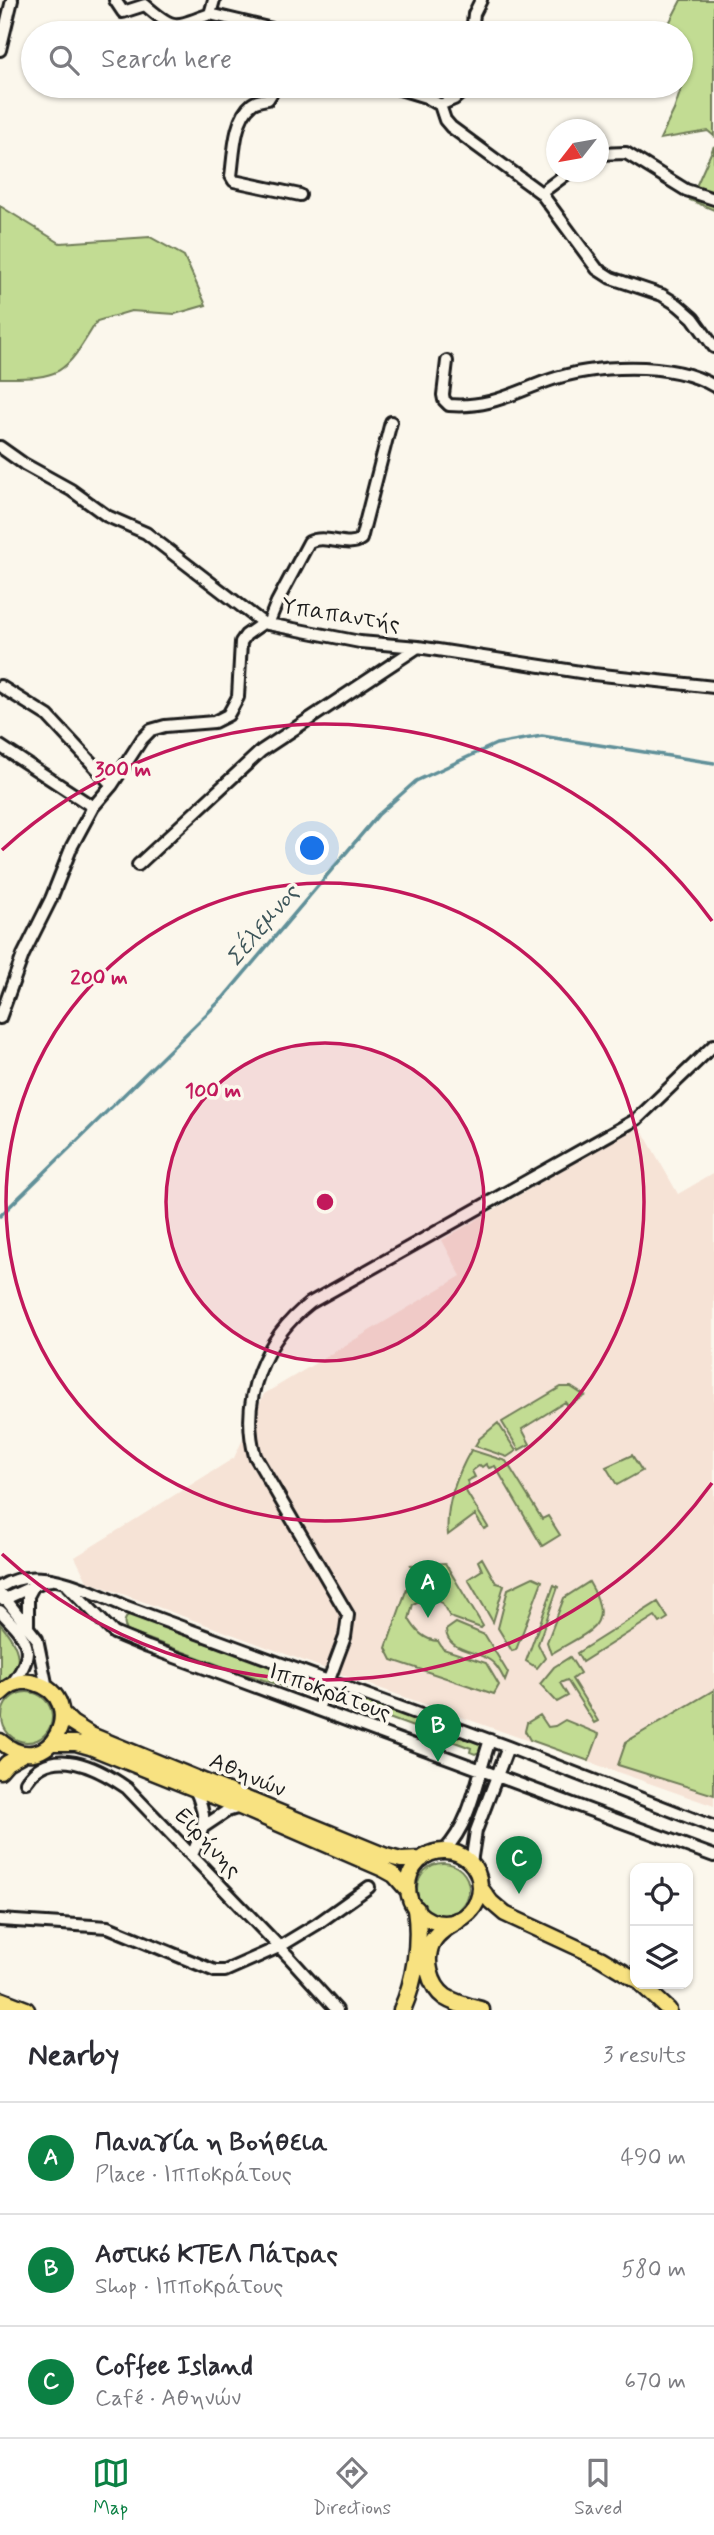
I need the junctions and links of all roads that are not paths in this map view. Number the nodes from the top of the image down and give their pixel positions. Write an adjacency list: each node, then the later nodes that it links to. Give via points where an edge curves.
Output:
1 (12, 0): 11 (street)
2 (116, 0): 5 (street, via 123,12)
3 (214, 0): 6 (street)
4 (481, 0): 10 (street)
5 (145, 3): 7 (street)
6 (209, 14): 8 (street); 9 (street)
7 (165, 21)
8 (189, 21)
9 (238, 21)
10 (473, 21)
11 (0, 50)
12 (270, 98): 19 (street, via 254,103 244,113 231,176 234,181)
13 (428, 98): 15 (street)
14 (455, 98): 15 (street)
15 (440, 105): 18 (street, via 451,127)
16 (609, 154): 20 (street, via 626,153 686,190)
17 (556, 182): 18 (street)
18 (541, 193): 21 (street, via 597,269 678,305)
19 (300, 195)
20 (714, 199)
21 (714, 347)
22 (447, 361): 23 (street, via 443,400 449,405 483,405 564,376 617,366 688,376)
23 (714, 386)
24 (391, 422): 26 (street, via 361,539 309,542)
25 (0, 447): 26 (street, via 107,516 146,533)
26 (265, 624): 27 (street, Υπαπαντής, via 360,642); 31 (street, Υπαπαντής, via 241,642 238,697 228,715 214,722 151,730)
27 (418, 647): 29 (street, Υπαπαντής); 33 (street, via 261,751)
28 (0, 686): 31 (street, via 48,716)
29 (714, 687)
30 (0, 746): 32 (street)
31 (113, 785): 32 (street, Υπαπαντής)
32 (93, 807): 34 (street, Υπαπαντής, via 31,937)
33 (138, 865)
34 (0, 1018)
35 (714, 1045): 42 (street, via 637,1119 310,1303 294,1315 268,1350 255,1385 252,1446 348,1615 345,1637)
36 (52, 1580): 37 (street, Ιπποκράτους); 38 (street); 39 (street, Ιπποκράτους, via 21,1578)
37 (66, 1584): 42 (street, Ιπποκράτους); 45 (street, Ιπποκράτους, via 114,1633)
38 (34, 1585): 39 (street); 41 (street, via 28,1596)
39 (2, 1595): 41 (street)
40 (0, 1611): 44 (street, via 24,1636 27,1651 24,1666)
41 (28, 1626): 43 (street, via 41,1652)
42 (328, 1681): 45 (street); 47 (street, Ιπποκράτους)
43 (47, 1688): 44 (main road, via 29,1682); 46 (main road, Αθηνών)
44 (5, 1690)
45 (318, 1709): 52 (street, Ιπποκράτους)
46 (62, 1713): 49 (main road); 63 (main road, Αθηνών, via 91,1735 386,1856)
47 (490, 1740): 50 (street, Ιπποκράτους); 52 (street)
48 (0, 1741): 51 (main road)
49 (52, 1743): 51 (main road, Αθηνών); 56 (main road, Αθηνών, via 90,1747)
50 (508, 1747): 54 (street); 58 (street, Ιπποκράτους)
51 (24, 1753): 53 (main road, Αθηνών)
52 (480, 1768): 54 (street, Ιπποκράτους); 60 (street, via 466,1818)
53 (0, 1771)
54 (498, 1774): 62 (street, Ιπποκράτους); 64 (street, via 477,1831)
55 (26, 1782): 61 (street, Ειρήνης, via 36,1771 61,1760 101,1772 127,1788)
56 (195, 1789): 57 (main road, Αθηνών); 59 (street, via 204,1810)
57 (240, 1807): 59 (street); 67 (main road, Αθηνών, via 383,1868)
58 (714, 1826)
59 (203, 1827): 61 (street)
60 (444, 1851): 63 (main road, Αθηνών); 64 (main road)
61 (192, 1855): 72 (street, Ειρήνης)
62 (714, 1856)
63 (422, 1858): 67 (main road, via 411,1873)
64 (471, 1863): 66 (main road)
65 (369, 1887): 72 (street)
66 (480, 1887): 69 (main road, via 478,1900); 70 (main road, via 497,1908)
67 (408, 1891): 68 (main road, Αθηνών)
68 (416, 1909): 69 (main road, via 430,1921 448,1923); 78 (highway, via 413,1976)
69 (464, 1917): 70 (main road, via 496,1914); 79 (highway, via 433,1940 430,1974 444,1996)
70 (513, 1918): 73 (main road)
71 (0, 1920): 72 (street, via 108,1927 225,1971)
72 (279, 1947): 77 (street, Ειρήνης)
73 (630, 1976)
74 (647, 1989): 80 (main road)
75 (0, 2000): 76 (highway)
76 (26, 2010)
77 (337, 2010)
78 (402, 2010)
79 (481, 2010)
80 (670, 2010)

